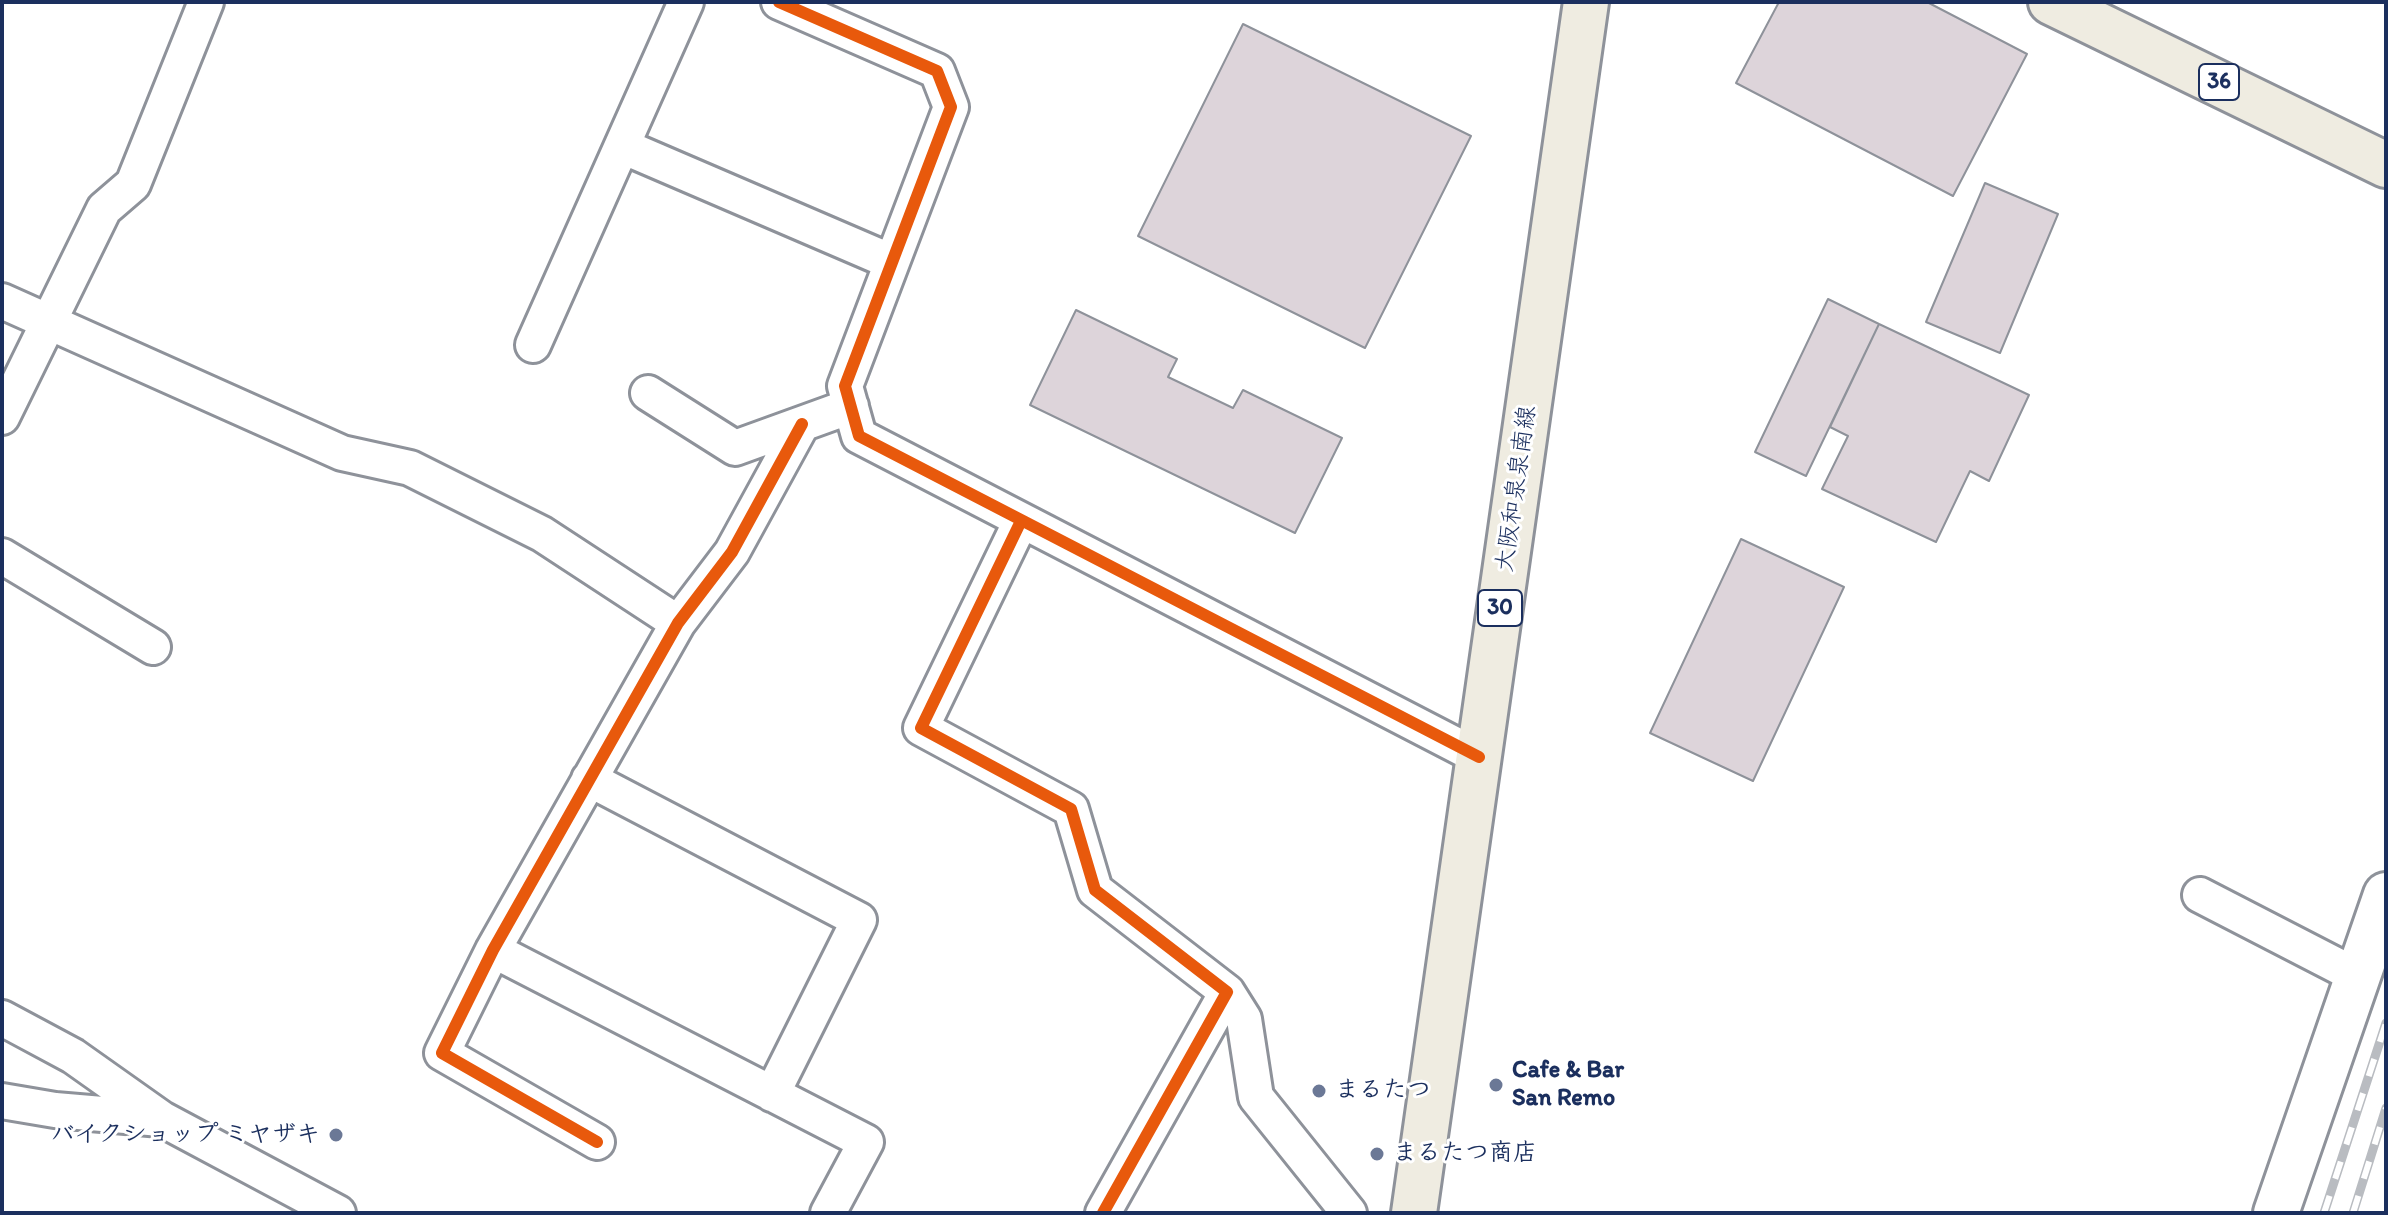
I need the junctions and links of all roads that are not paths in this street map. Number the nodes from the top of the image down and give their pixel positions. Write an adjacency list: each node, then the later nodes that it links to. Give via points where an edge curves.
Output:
1 (206, 2): 10 (street, via 133,184 104,209)
2 (686, 2): 6 (street)
3 (779, 2): 8 (street, via 937,71 951,107)
4 (1586, 2): 20 (main road, 大阪和泉泉南線 / 30)
5 (2079, 7): 7 (main road, 36)
6 (622, 146): 8 (street); 11 (street)
7 (2386, 165)
8 (892, 262): 13 (street, via 845,386)
9 (2, 301): 10 (street)
10 (49, 320): 14 (street); 18 (street, via 342,453 410,468 542,534)
11 (533, 345)
12 (648, 393): 15 (street, via 735,448)
13 (851, 406): 15 (street); 16 (street, via 859,436)
14 (2, 417)
15 (802, 424): 18 (street, via 732,552)
16 (1021, 521): 20 (street); 26 (street, via 921,728 1071,809 1095,890)
17 (2, 556): 19 (street)
18 (678, 623): 21 (street)
19 (153, 647)
20 (1479, 757): 36 (main road, 大阪和泉泉南線 / 30)
21 (589, 779): 24 (street); 28 (street, via 859,920)
22 (2200, 895): 25 (street)
23 (2386, 895): 25 (street)
24 (493, 950): 28 (street); 31 (street, via 442,1053)
25 (2359, 977): 37 (street)
26 (1227, 992): 34 (street); 35 (street, via 1244,1019 1256,1097)
27 (2, 1018): 30 (street, via 73,1056)
28 (772, 1094): 33 (street, via 866,1142)
29 (2, 1101): 30 (street)
30 (162, 1119): 32 (street)
31 (597, 1142)
32 (338, 1213)
33 (828, 1213)
34 (1103, 1213)
35 (1349, 1213)
36 (1414, 1213)
37 (2276, 1213)

